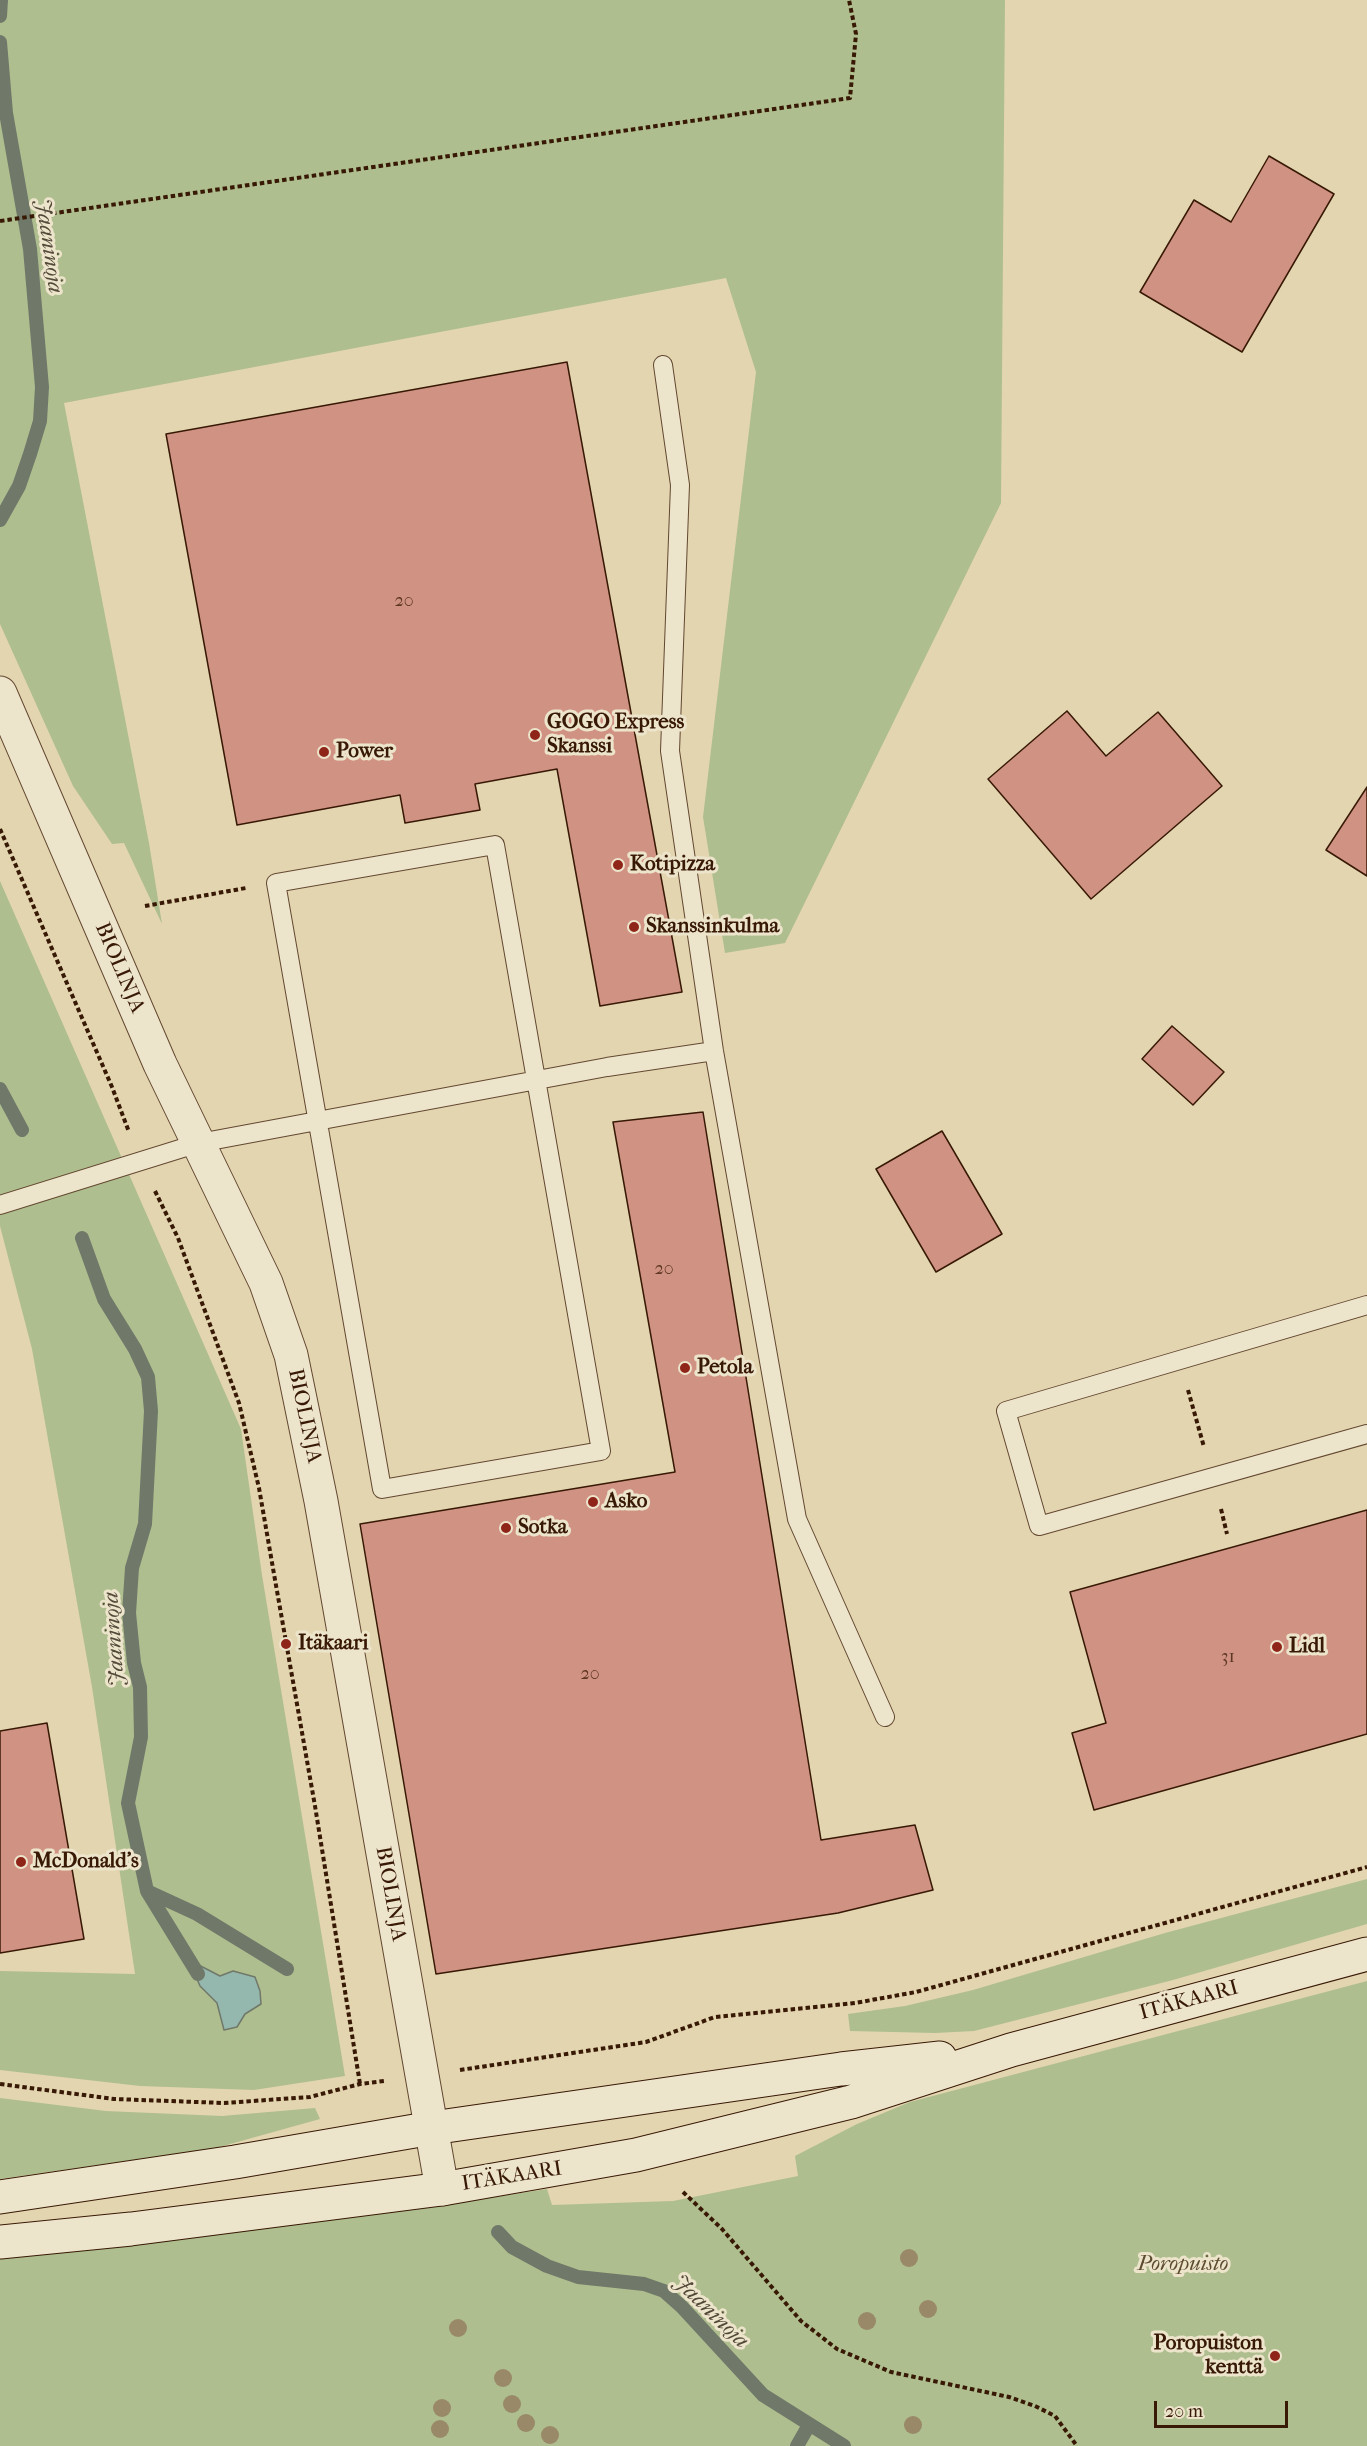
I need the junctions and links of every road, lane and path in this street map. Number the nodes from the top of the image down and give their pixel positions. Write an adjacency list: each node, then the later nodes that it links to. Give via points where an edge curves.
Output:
1 (849, 0): 2 (path, via 856,34 850,98)
2 (0, 221)
3 (663, 365): 8 (lane, via 680,485 670,751)
4 (0, 693): 11 (street, BIOLINJA, via 160,1064)
5 (0, 829): 12 (path)
6 (276, 883): 7 (path); 9 (lane, via 495,845); 10 (lane)
7 (145, 906)
8 (714, 1051): 9 (lane); 19 (lane, via 797,1519)
9 (536, 1079): 10 (lane); 10 (lane, via 601,1451 382,1489)
10 (318, 1119): 11 (lane)
11 (199, 1143): 12 (lane); 23 (street, BIOLINJA, via 267,1283 291,1354 321,1501)
12 (140, 1161): 13 (lane); 25 (path, via 178,1238 239,1403 259,1488)
13 (0, 1205)
14 (1367, 1305): 15 (lane)
15 (1180, 1360): 17 (path); 17 (lane, via 1006,1411 1039,1526)
16 (1367, 1434): 17 (lane)
17 (1212, 1477): 18 (path)
18 (1227, 1534)
19 (885, 1717)
20 (1367, 1867): 23 (path, via 916,1992 855,2003 715,2017 646,2042)
21 (1367, 1954): 22 (street, ITÄKAARI)
22 (1011, 2049): 26 (street, ITÄKAARI, via 841,2069); 27 (street, ITÄKAARI, via 851,2102 752,2127 636,2155)
23 (423, 2076): 25 (path); 26 (street, BIOLINJA)
24 (0, 2084): 25 (path, via 114,2099 203,2103 310,2097)
25 (360, 2084)
26 (432, 2128): 27 (street, BIOLINJA); 29 (street, ITÄKAARI)
27 (442, 2189): 30 (street, ITÄKAARI)
28 (683, 2192): 31 (path, via 722,2229 801,2320 837,2349 891,2372 1035,2406 1055,2416)
29 (0, 2197)
30 (0, 2242)
31 (1077, 2446)

